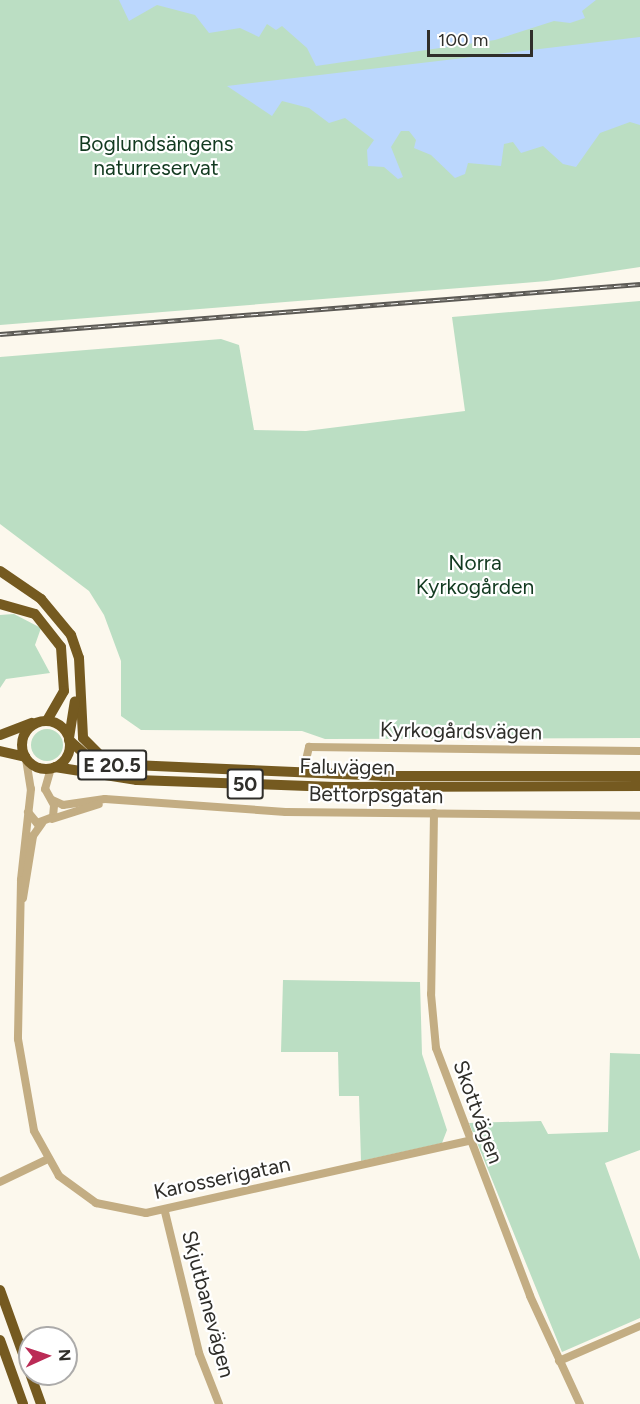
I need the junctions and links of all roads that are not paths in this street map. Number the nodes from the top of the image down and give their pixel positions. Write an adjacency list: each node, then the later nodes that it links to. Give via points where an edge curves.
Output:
1 (0, 571): 3 (highway, 50, via 62,620 77,651)
2 (0, 604): 4 (highway, via 34,614 61,647 64,691)
3 (79, 683): 6 (highway, 50); 11 (highway, 50, via 81,731 90,751)
4 (43, 721): 5 (highway); 6 (highway, E 20.5, via 59,725); 9 (highway, via 24,734)
5 (0, 735)
6 (69, 739): 10 (highway, 50, via 67,755); 11 (highway, Faluvägen / E 20.5, via 102,763)
7 (0, 751): 9 (highway, E 20.5)
8 (640, 751): 12 (street, Kyrkogårdsvägen, via 309,747)
9 (26, 758): 10 (highway, E 20.5); 19 (street, Karosserigatan, via 31,784)
10 (53, 767): 14 (highway, Faluvägen / 50, via 149,780); 17 (street, via 45,789)
11 (164, 767): 12 (highway, Faluvägen / 50)
12 (303, 773): 14 (highway, Faluvägen / 50)
13 (640, 776): 15 (highway, Faluvägen / 50)
14 (436, 783): 15 (highway, Faluvägen / 50)
15 (449, 783): 16 (highway, Faluvägen / 50)
16 (640, 786)
17 (52, 800): 18 (street, Bettorpsgatan, via 65,806); 22 (street)
18 (113, 801): 20 (street, Bettorpsgatan); 22 (street, Bettorpsgatan)
19 (28, 810): 23 (street, via 31,820); 24 (street, Karosserigatan)
20 (434, 813): 21 (street, Bettorpsgatan); 25 (street, Skottvägen, via 431,1016 439,1058)
21 (640, 816)
22 (52, 819): 23 (street)
23 (42, 823): 24 (street, Karosserigatan, via 33,836)
24 (22, 899): 26 (street, Karosserigatan, via 18,1039 34,1131)
25 (468, 1141): 28 (street, Karosserigatan); 32 (street, Skottvägen)
26 (46, 1160): 27 (street); 28 (street, Karosserigatan, via 96,1203 118,1210)
27 (0, 1182)
28 (165, 1212): 35 (street, Skjutbanevägen, via 199,1353)
29 (0, 1290): 34 (highway)
30 (640, 1326): 32 (street)
31 (0, 1340): 33 (highway)
32 (559, 1362): 36 (street, Skottvägen)
33 (23, 1404)
34 (40, 1404)
35 (219, 1404)
36 (580, 1404)

